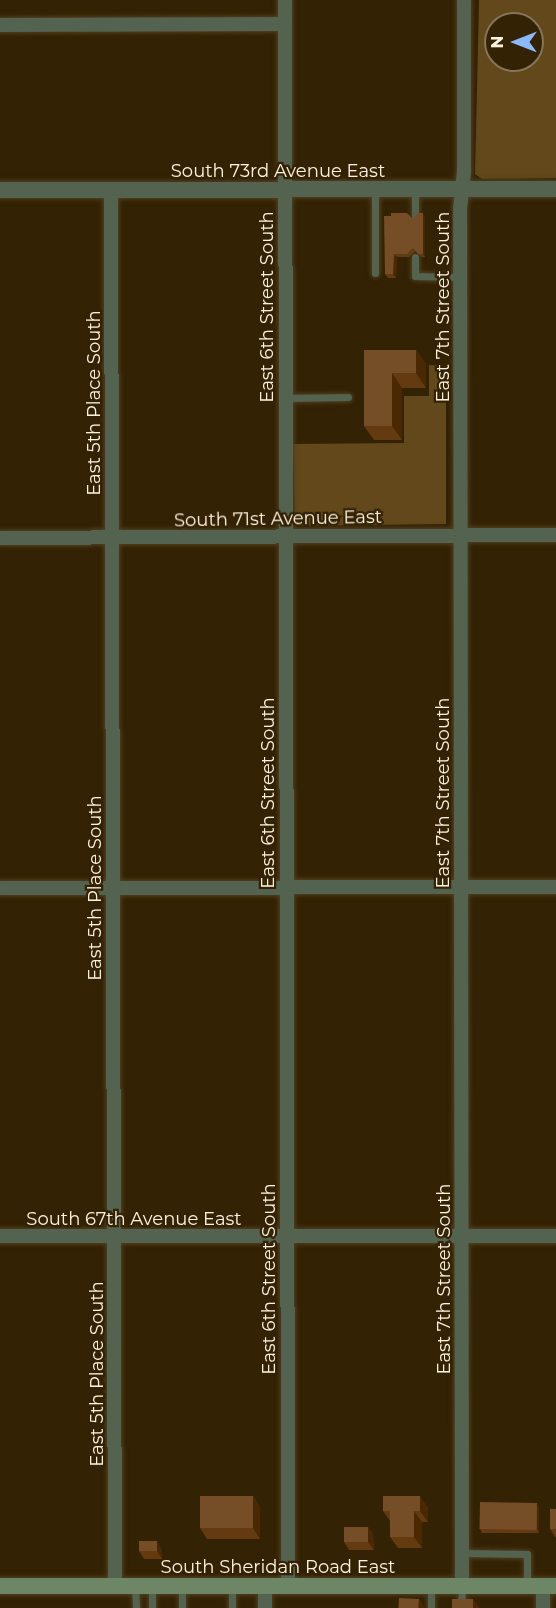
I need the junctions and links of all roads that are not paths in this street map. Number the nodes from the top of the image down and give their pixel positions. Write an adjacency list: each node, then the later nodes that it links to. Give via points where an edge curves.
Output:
1 (285, 0): 3 (street, East 6th Street South)
2 (464, 0): 7 (street, East 7th Street South)
3 (285, 24): 4 (street); 10 (street, East 6th Street South)
4 (0, 25)
5 (375, 189): 6 (street, South 73rd Avenue East); 10 (street, South 73rd Avenue East); 14 (lane)
6 (415, 189): 7 (street, South 73rd Avenue East); 12 (lane)
7 (462, 189): 8 (street, South 73rd Avenue East); 15 (street, East 7th Street South)
8 (556, 189)
9 (0, 190): 11 (street, South 73rd Avenue East)
10 (285, 190): 11 (street, South 73rd Avenue East); 17 (street, East 6th Street South)
11 (111, 191): 21 (street, East 5th Place South)
12 (415, 217)
13 (415, 257): 15 (lane, via 415,276)
14 (375, 273)
15 (461, 277): 18 (street, East 7th Street South)
16 (348, 397): 17 (lane)
17 (285, 398): 22 (street, East 6th Street South)
18 (461, 535): 19 (street, South 71st Avenue East); 22 (street, South 71st Avenue East); 23 (street, East 7th Street South)
19 (556, 536)
20 (0, 538): 21 (street, South 71st Avenue East)
21 (113, 538): 22 (street, South 71st Avenue East); 26 (street, East 5th Place South)
22 (286, 538): 27 (street, East 6th Street South)
23 (461, 887): 24 (street); 27 (street); 30 (street, East 7th Street South)
24 (556, 887)
25 (0, 888): 26 (street)
26 (113, 888): 27 (street); 29 (street, East 5th Place South)
27 (286, 888): 32 (street, East 6th Street South)
28 (0, 1236): 29 (street, South 67th Avenue East)
29 (115, 1236): 32 (street, South 67th Avenue East); 35 (street, East 5th Place South)
30 (462, 1236): 31 (street, South 67th Avenue East); 32 (street, South 67th Avenue East); 33 (street, East 7th Street South)
31 (556, 1236)
32 (287, 1238): 40 (street, East 6th Street South)
33 (463, 1553): 41 (lane, via 527,1554); 43 (street, East 7th Street South)
34 (0, 1586): 35 (main road, South Sheridan Road East)
35 (115, 1586): 36 (main road, South Sheridan Road East)
36 (144, 1586): 37 (main road, South Sheridan Road East); 44 (lane); 45 (lane)
37 (182, 1586): 38 (main road, South Sheridan Road East); 46 (lane)
38 (232, 1586): 39 (main road, South Sheridan Road East); 47 (lane)
39 (265, 1586): 40 (main road, South Sheridan Road East); 48 (street)
40 (288, 1586): 42 (main road, South Sheridan Road East)
41 (542, 1586): 43 (main road, South Sheridan Road East); 51 (street)
42 (431, 1587): 43 (main road, South Sheridan Road East); 49 (lane)
43 (462, 1587): 50 (lane)
44 (136, 1608)
45 (152, 1608)
46 (182, 1608)
47 (232, 1608)
48 (265, 1608)
49 (431, 1608)
50 (461, 1608)
51 (543, 1608)

